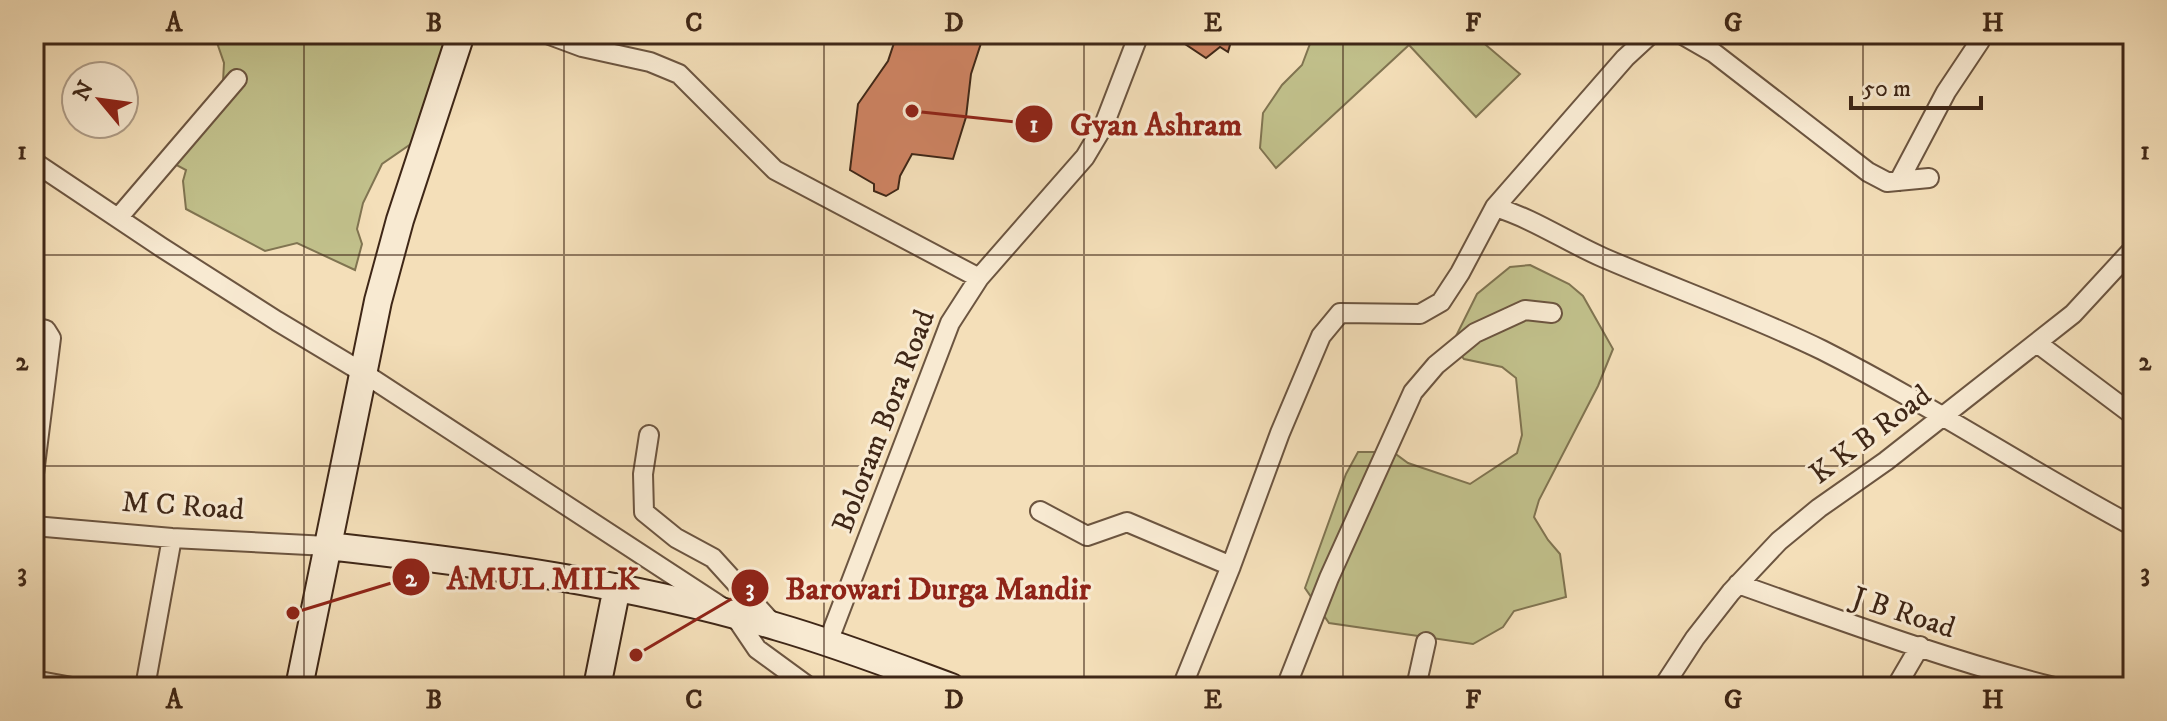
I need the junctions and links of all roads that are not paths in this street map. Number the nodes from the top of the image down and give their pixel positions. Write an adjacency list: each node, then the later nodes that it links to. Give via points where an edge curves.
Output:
1 (461, 34): 18 (street, via 400,220)
2 (547, 34): 14 (street, via 679,74 775,170)
3 (1139, 34): 14 (street, Boloram Bora Road, via 1097,140)
4 (1651, 34): 11 (street)
5 (1681, 34): 10 (street, via 1714,53 1868,172 1887,182)
6 (1980, 41): 10 (street)
7 (237, 79): 12 (street)
8 (34, 162): 12 (street)
9 (1929, 178): 10 (street)
10 (1899, 181)
11 (1495, 207): 19 (street, via 1819,349); 28 (street, via 1441,302 1420,314 1340,313 1321,336)
12 (118, 218): 18 (street)
13 (2133, 249): 17 (street, K K B Road, via 2073,314)
14 (979, 278): 33 (street, Boloram Bora Road, via 942,341)
15 (1552, 313): 44 (street, via 1525,310 1475,333 1413,392)
16 (34, 327): 22 (street, via 46,330 51,338)
17 (2037, 343): 19 (street, K K B Road); 20 (street)
18 (362, 372): 27 (street); 31 (street)
19 (1943, 414): 25 (street); 29 (street, K K B Road, via 1779,541)
20 (2133, 415)
21 (649, 435): 32 (street, via 644,512 713,558)
22 (34, 474)
23 (1040, 511): 28 (street, via 1087,536 1127,522)
24 (34, 526): 26 (street, M C Road)
25 (2133, 526)
26 (172, 538): 27 (street, M C Road); 38 (street)
27 (328, 546): 30 (street, via 485,564); 39 (street)
28 (1231, 566): 43 (street)
29 (1738, 584): 35 (street, J B Road); 46 (street, K K B Road)
30 (617, 587): 31 (street); 40 (street)
31 (734, 615): 32 (street); 41 (street, via 757,649)
32 (775, 626): 33 (street)
33 (828, 642): 42 (street)
34 (1426, 642): 45 (street)
35 (1920, 646): 47 (street); 48 (street, J B Road)
36 (34, 680): 37 (street)
37 (72, 687)
38 (145, 687)
39 (299, 687)
40 (597, 687)
41 (809, 687)
42 (951, 687)
43 (1182, 687)
44 (1286, 687)
45 (1416, 687)
46 (1663, 687)
47 (1896, 687)
48 (2054, 687)

